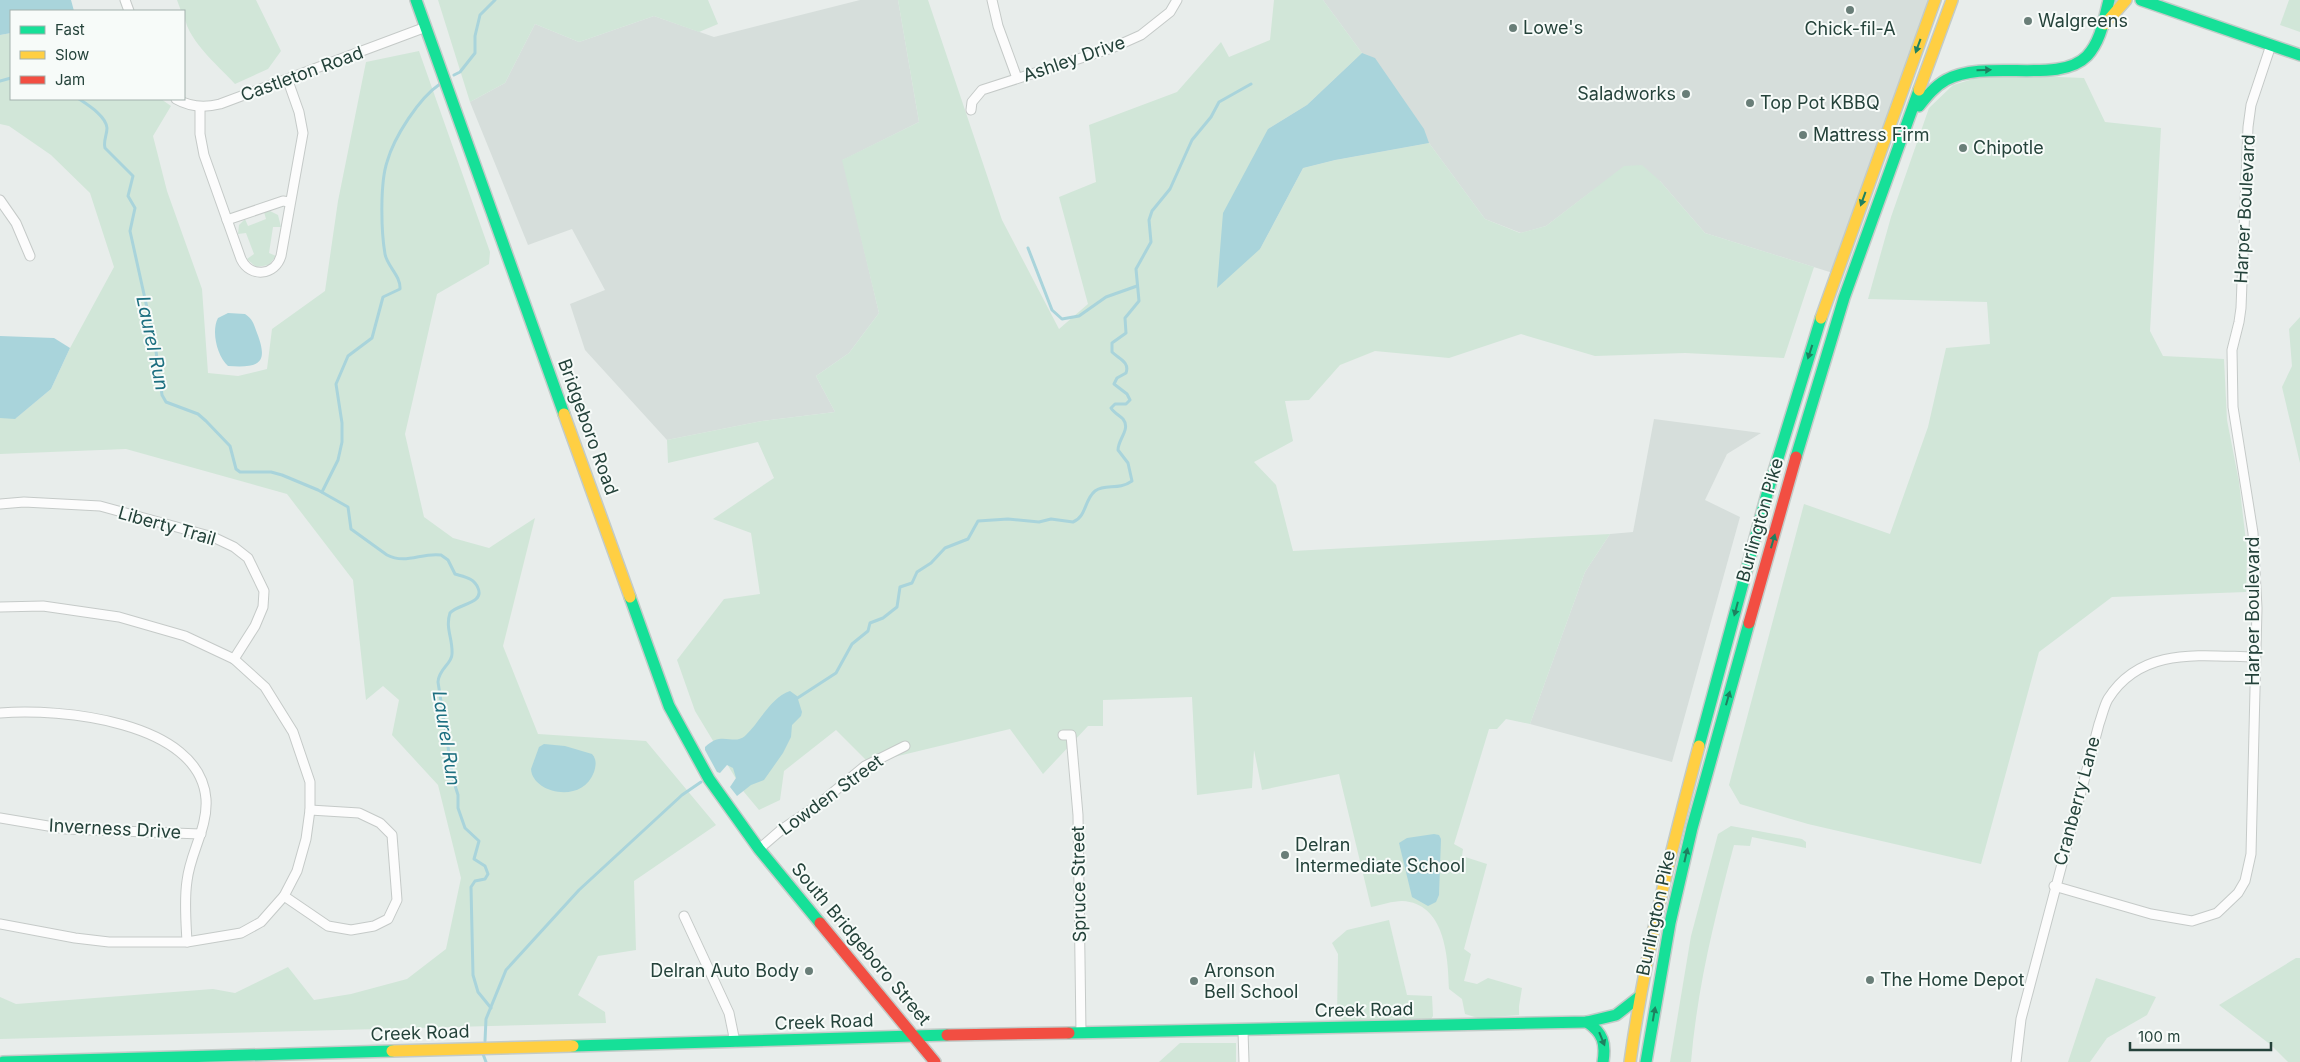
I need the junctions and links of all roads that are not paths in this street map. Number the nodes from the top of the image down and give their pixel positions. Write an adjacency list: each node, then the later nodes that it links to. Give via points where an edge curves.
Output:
1 (416, 0): 10 (main road, Bridgeboro Road)
2 (992, 0): 13 (street)
3 (1177, 0): 13 (street, Ashley Drive, via 1170,12 1141,35 1112,48)
4 (1935, 0): 39 (main road, Burlington Pike, one-way to 39, via 1836,274 1767,494 1672,847)
5 (1952, 0): 18 (main road, Burlington Pike)
6 (2109, 0): 9 (main road)
7 (2126, 0): 9 (main road)
8 (2141, 0): 11 (main road)
9 (2105, 24): 18 (main road, one-way to 9, via 1927,95 1953,75 1968,70 2065,68 2077,64 2095,45)
10 (426, 27): 14 (street, Castleton Road); 33 (main road, Bridgeboro Road, via 669,706 709,780)
11 (2271, 45): 12 (main road); 25 (street, Harper Boulevard, via 2248,127 2239,322 2232,350 2232,407 2253,533 2257,608)
12 (2300, 55)
13 (1017, 78): 17 (street, Ashley Drive, via 982,90 972,102)
14 (288, 81): 16 (street, Castleton Road, via 220,104); 20 (street, via 303,133)
15 (178, 100): 16 (street, Castleton Road)
16 (200, 107): 21 (street, via 201,146)
17 (971, 110)
18 (1907, 125): 45 (main road, Burlington Pike, one-way to 18, via 1670,923 1700,798 1810,407 1844,298)
19 (0, 200): 22 (street, via 16,223)
20 (289, 202): 21 (street, via 283,201); 21 (street, via 280,260 267,272 253,272 246,267)
21 (227, 220)
22 (30, 256)
23 (0, 504): 26 (street, Liberty Trail, via 100,506 213,537 234,547 248,558 264,591 263,608)
24 (0, 607): 26 (street, via 43,606 119,617 185,636)
25 (2254, 657): 34 (street, Cranberry Lane, via 2182,656 2154,661 2131,674 2114,691 2098,724); 34 (street, Harper Boulevard, via 2251,854 2245,881 2238,893 2218,912 2192,921 2151,914)
26 (234, 659): 30 (street, via 265,687 294,732 310,782)
27 (0, 713): 32 (street, via 56,712 92,718 156,736 175,746 191,761 202,780 206,800)
28 (1067, 735): 42 (street, Spruce Street, via 1078,815)
29 (905, 746): 33 (street, Lowden Street, via 865,766)
30 (310, 810): 35 (street, via 297,871); 35 (street, via 359,813 380,823 392,835 397,900 388,919 374,926 351,930 328,926)
31 (0, 818): 32 (street, Inverness Drive, via 66,829)
32 (201, 834): 38 (street, via 187,880)
33 (759, 849): 43 (main road, South Bridgeboro Street)
34 (2054, 886): 52 (street, Cranberry Lane, via 2021,1019)
35 (284, 896): 38 (street, via 261,922 241,933)
36 (684, 916): 44 (street, via 729,1013)
37 (0, 924): 38 (street, via 109,942)
38 (186, 942)
39 (1639, 997): 40 (main road, Creek Road, via 1621,1014); 50 (main road); 51 (main road, Burlington Pike)
40 (1587, 1022): 41 (main road, Creek Road); 49 (main road, one-way to 49, via 1604,1038)
41 (1243, 1030): 42 (main road, Creek Road); 48 (street)
42 (1081, 1033): 43 (main road, Creek Road)
43 (914, 1037): 44 (main road, Creek Road); 47 (main road, South Bridgeboro Street)
44 (735, 1042): 46 (main road, Creek Road)
45 (1646, 1061)
46 (3, 1062)
47 (935, 1062)
48 (1244, 1062)
49 (1603, 1062)
50 (1619, 1062)
51 (1630, 1062)
52 (2016, 1062)

